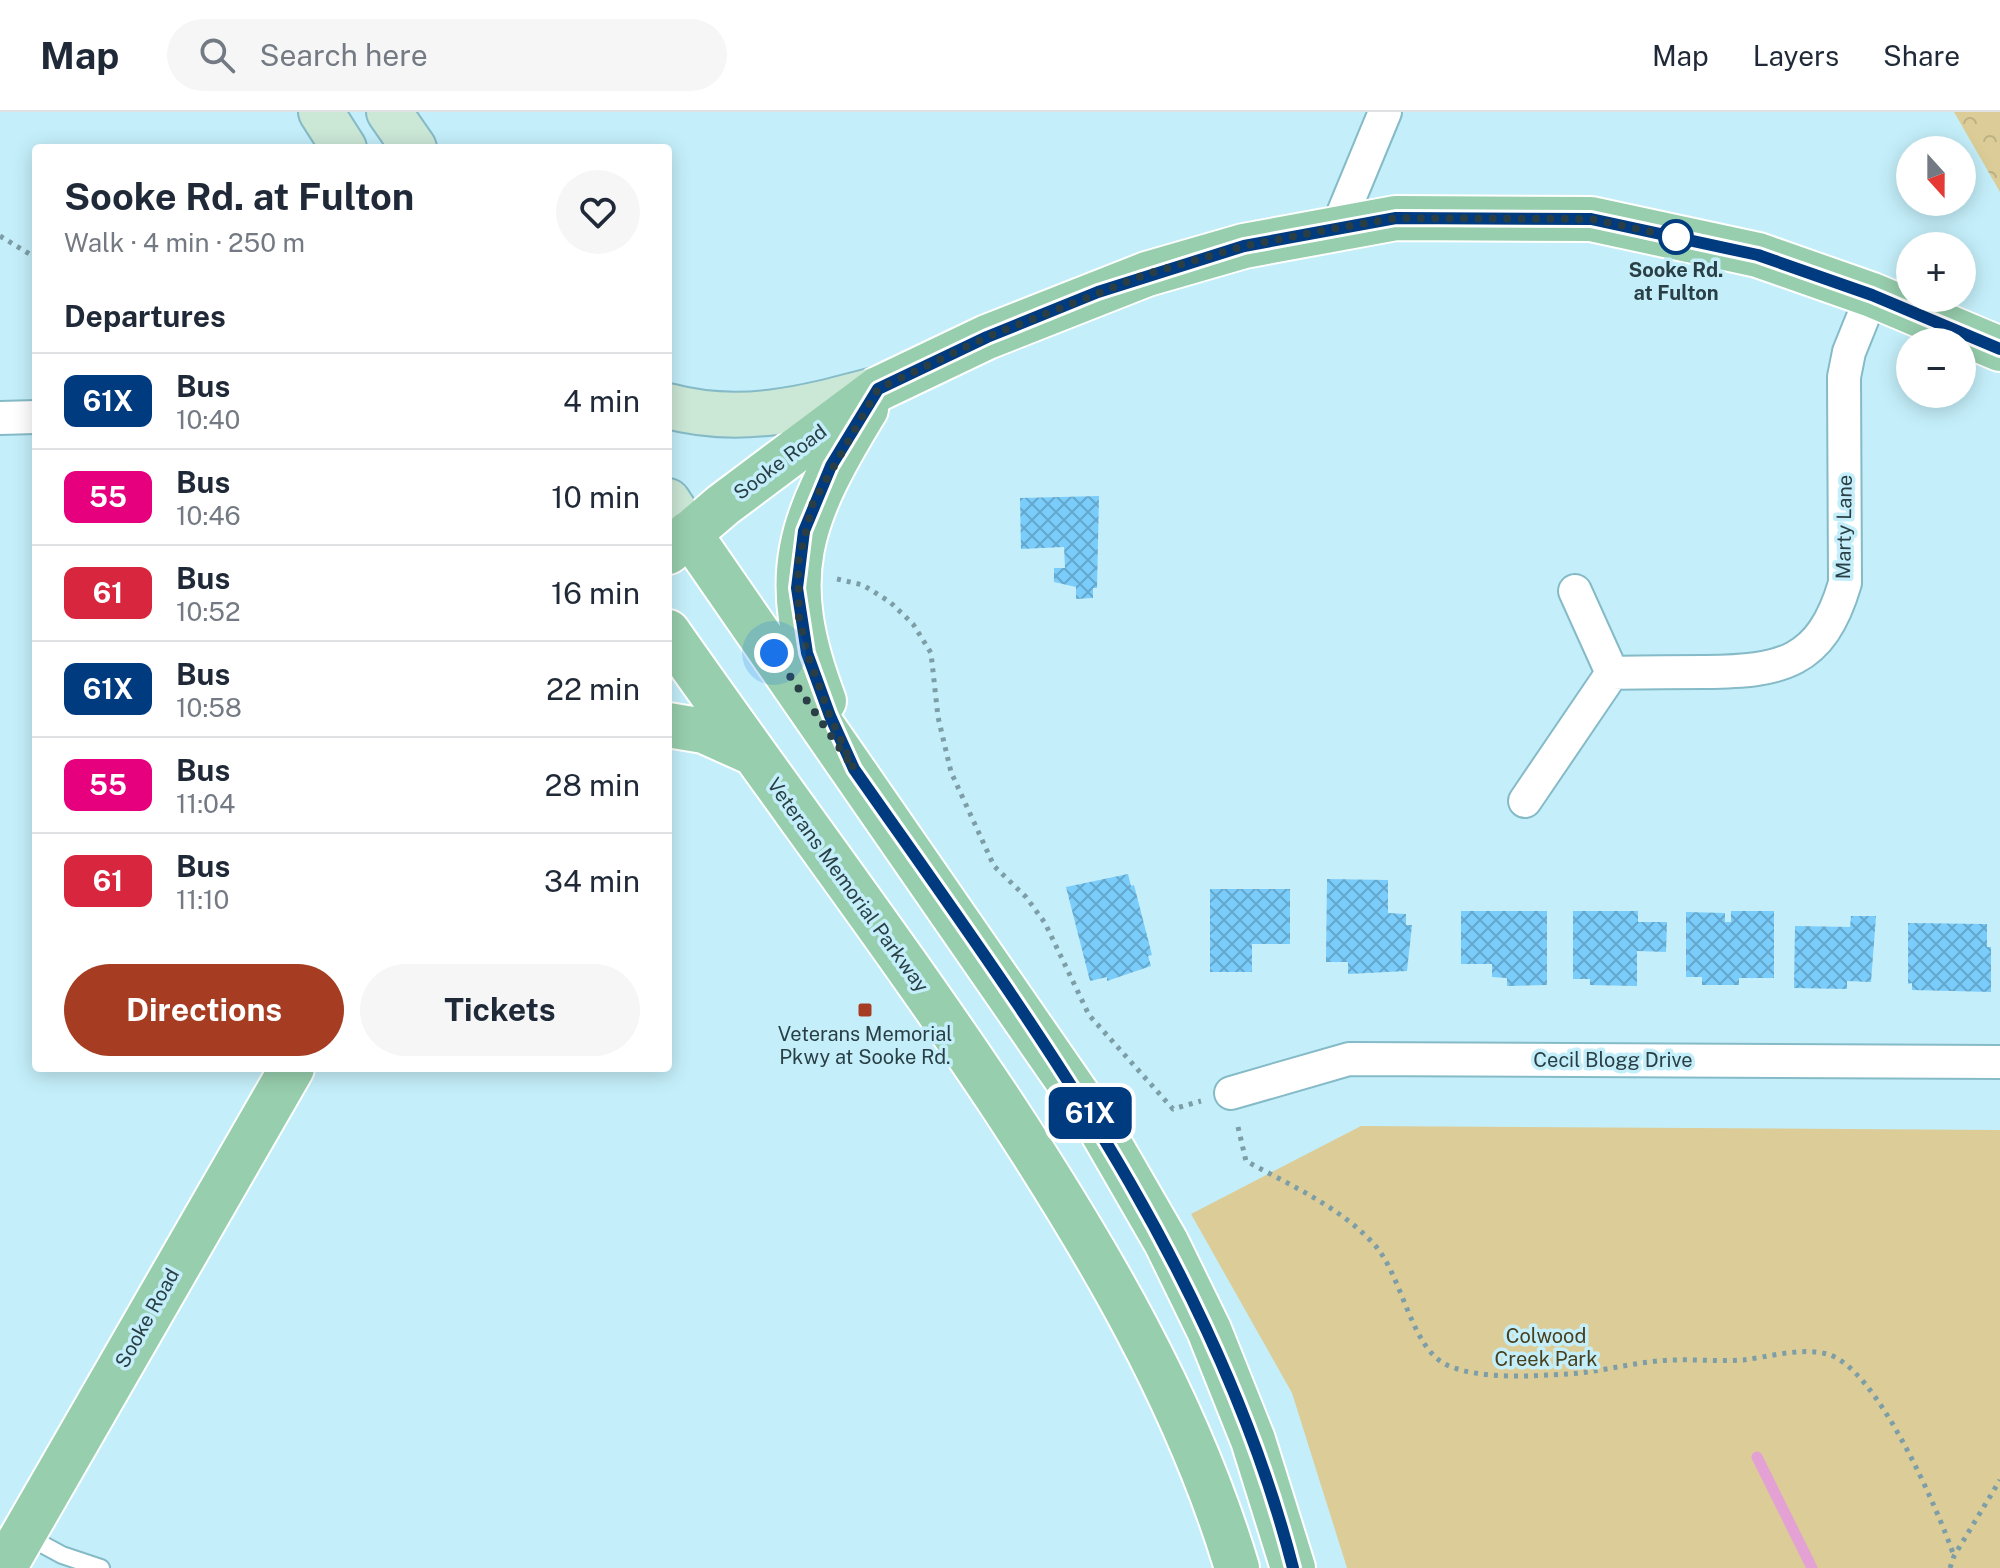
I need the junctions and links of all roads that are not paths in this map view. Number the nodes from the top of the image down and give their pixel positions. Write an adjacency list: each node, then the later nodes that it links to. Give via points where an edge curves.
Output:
1 (321, 112): 4 (main road)
2 (389, 112): 5 (main road)
3 (1385, 112): 6 (street)
4 (341, 144)
5 (411, 144)
6 (1337, 228): 7 (main road, Sooke Road, via 1396,218 1591,219 1758,255); 9 (main road, Sooke Road, via 1244,246 1147,274 1001,331)
7 (1872, 295): 8 (main road, Sooke Road); 16 (street, Marty Lane, via 1844,377 1845,583 1821,634 1805,652 1758,671)
8 (2000, 349)
9 (878, 389): 10 (main road, via 759,416); 13 (main road, Sooke Road); 19 (main road, via 813,503 798,563 799,617 807,653)
10 (672, 407)
11 (32, 417): 12 (street)
12 (0, 418)
13 (675, 528): 19 (main road)
14 (1575, 591): 16 (street)
15 (672, 638): 18 (main road, Veterans Memorial Parkway)
16 (1612, 673): 20 (street)
17 (672, 726): 18 (main road, via 704,731)
18 (753, 753): 26 (main road, Veterans Memorial Parkway, via 939,1009 1083,1231 1142,1335 1191,1440)
19 (854, 769): 27 (main road, via 1099,1126 1166,1242 1253,1440)
20 (1525, 801)
21 (2000, 1062): 23 (street, Cecil Blogg Drive, via 1349,1059)
22 (290, 1072): 24 (main road, Sooke Road)
23 (1231, 1093)
24 (14, 1551): 25 (lane, via 62,1555)
25 (101, 1568)
26 (1237, 1568)
27 (1293, 1568)

